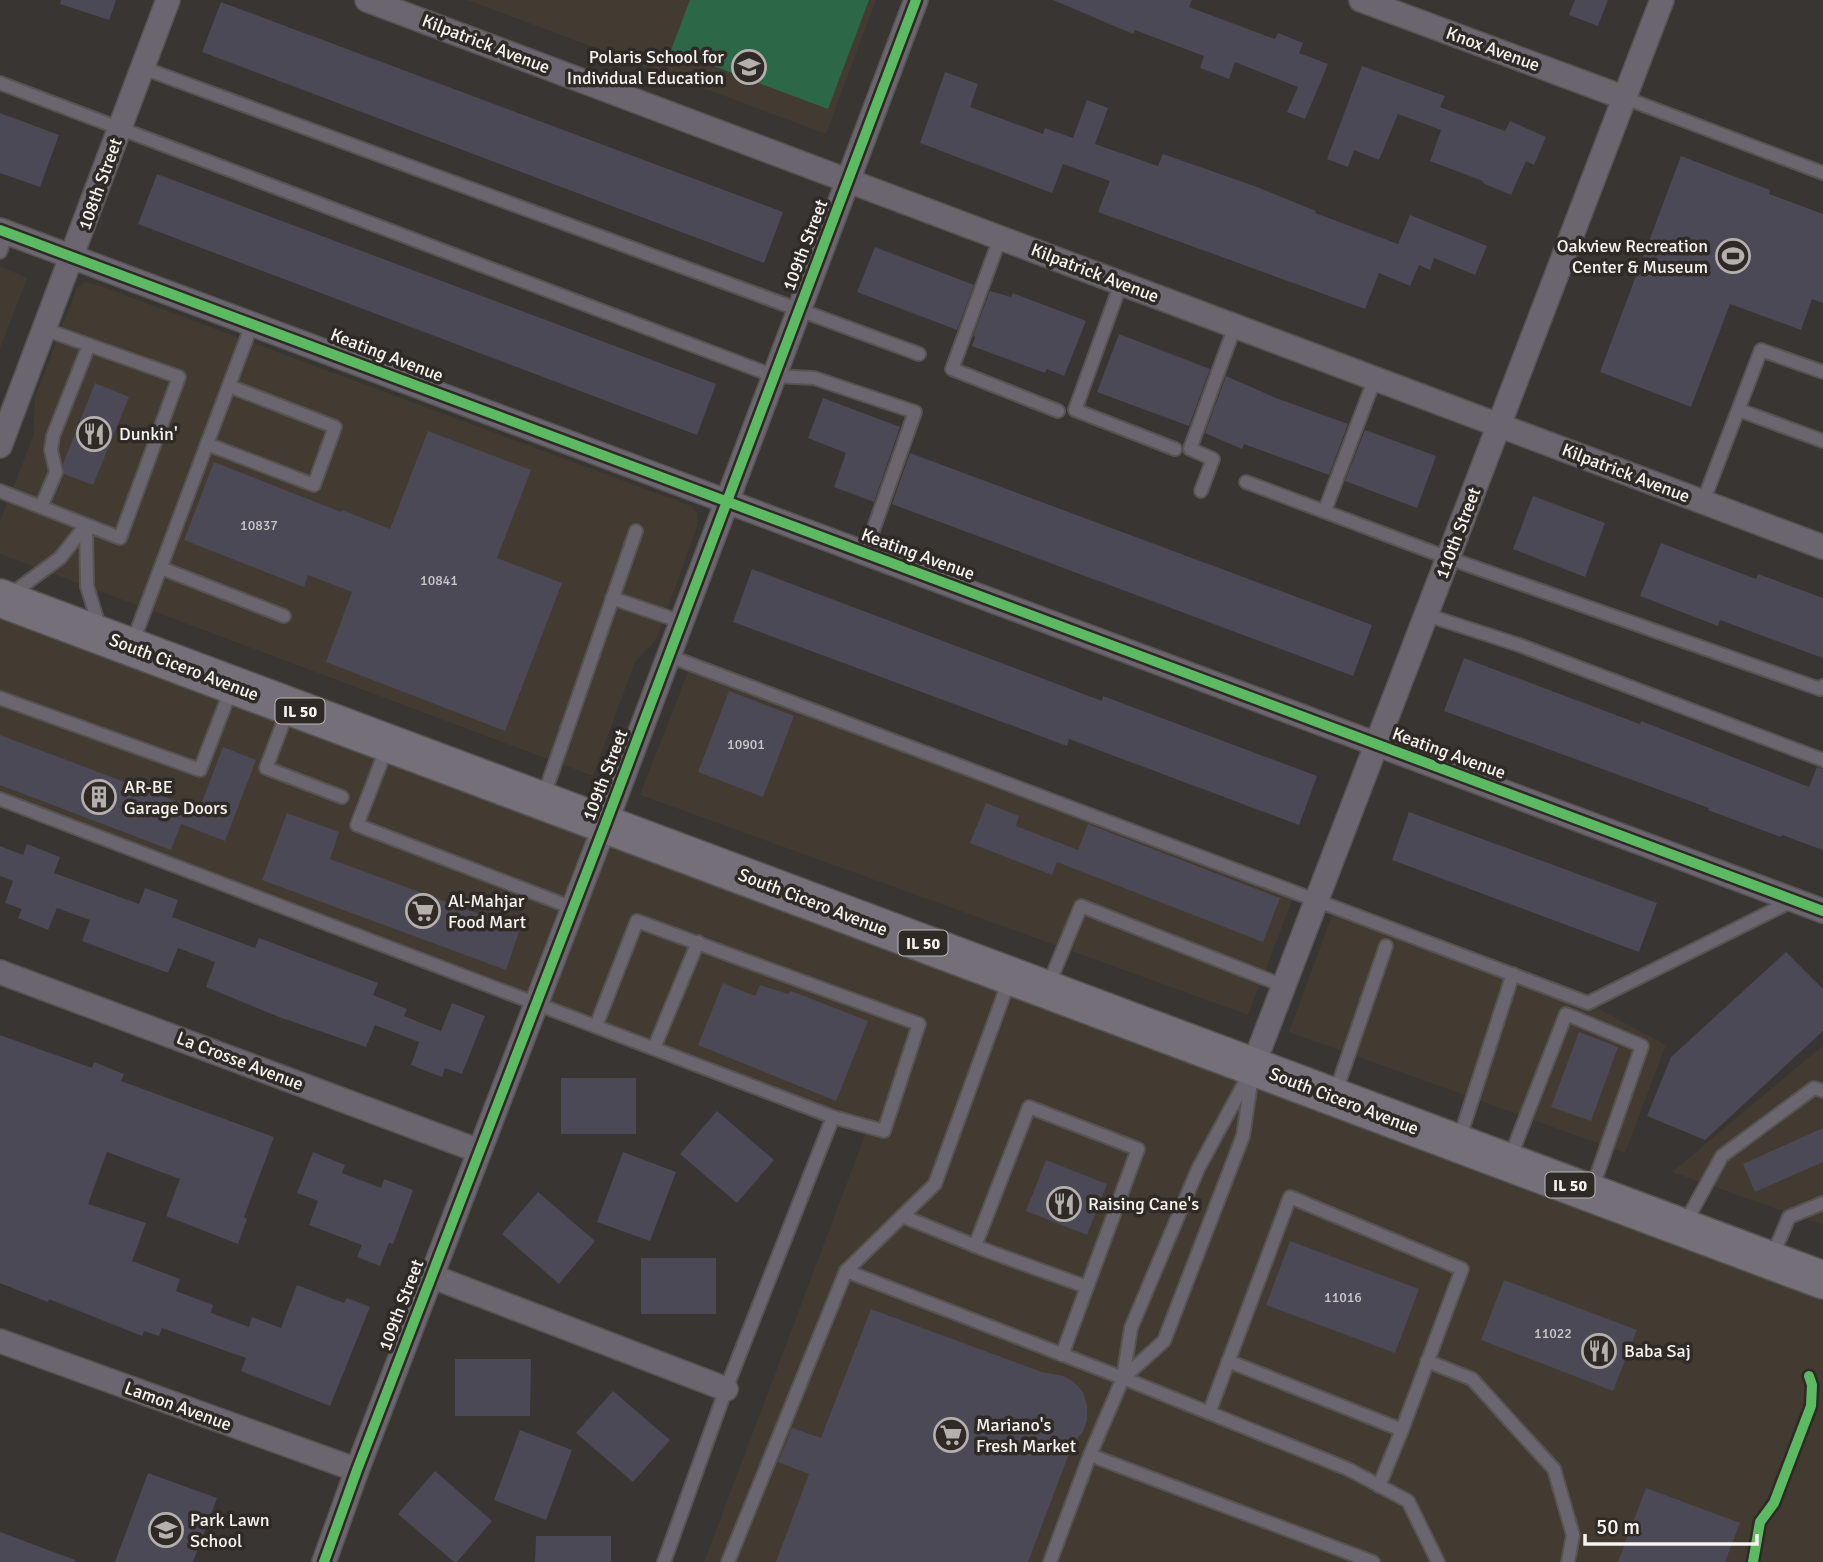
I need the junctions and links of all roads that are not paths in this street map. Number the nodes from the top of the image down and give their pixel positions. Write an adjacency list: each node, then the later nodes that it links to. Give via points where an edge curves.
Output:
1 (168, 0): 6 (street, 108th Street)
2 (367, 0): 11 (street, Kilpatrick Avenue)
3 (916, 0): 11 (street, 109th Street)
4 (1361, 0): 8 (street, Knox Avenue)
5 (1662, 0): 8 (street, 110th Street)
6 (143, 68): 9 (street, 108th Street); 16 (lane)
7 (0, 83): 9 (lane)
8 (1625, 97): 10 (lane); 28 (street, 110th Street)
9 (120, 128): 14 (street, 108th Street); 23 (lane)
10 (1823, 173)
11 (848, 181): 13 (street, Kilpatrick Avenue); 16 (street, 109th Street)
12 (2, 238): 14 (street, Keating Avenue)
13 (1000, 238): 15 (street, Kilpatrick Avenue); 27 (lane, via 952,369)
14 (72, 257): 17 (street, Keating Avenue); 19 (street, 108th Street)
15 (1121, 283): 18 (street, Kilpatrick Avenue); 32 (lane, via 1075,410)
16 (800, 308): 21 (lane); 23 (street, 109th Street)
17 (252, 324): 25 (lane); 36 (street, Keating Avenue)
18 (1235, 326): 24 (street, Kilpatrick Avenue); 35 (lane, via 1190,449 1213,459)
19 (44, 329): 20 (lane); 31 (street, 108th Street)
20 (89, 345): 38 (lane, via 53,436 56,472); 40 (lane, via 178,377 120,538)
21 (919, 354)
22 (1823, 372): 26 (lane, via 1761,350)
23 (774, 376): 36 (street, 109th Street); 43 (lane, via 814,378 915,412)
24 (1375, 379): 28 (street, Kilpatrick Avenue); 39 (lane)
25 (229, 386): 30 (lane); 30 (lane, via 335,427 314,485)
26 (1739, 410): 29 (lane); 37 (lane)
27 (1058, 411)
28 (1500, 425): 37 (street, Kilpatrick Avenue); 44 (street, 110th Street)
29 (1823, 441)
30 (207, 444): 45 (lane)
31 (0, 446)
32 (1175, 449)
33 (1246, 482): 39 (lane)
34 (0, 491): 38 (lane)
35 (1201, 491)
36 (727, 502): 43 (street, Keating Avenue); 50 (street, 109th Street)
37 (1703, 502): 42 (street, Kilpatrick Avenue)
38 (41, 508): 40 (lane)
39 (1325, 510): 44 (lane)
40 (86, 525): 47 (lane, via 60,558); 51 (lane, via 87,586)
41 (636, 531): 46 (lane)
42 (1823, 547)
43 (865, 553): 58 (street, Keating Avenue)
44 (1448, 558): 48 (street, 110th Street); 54 (lane, via 1820,689)
45 (161, 568): 49 (lane); 51 (lane)
46 (612, 598): 50 (lane); 62 (lane)
47 (2, 599): 51 (main road, South Cicero Avenue / IL 50)
48 (1427, 615): 58 (street, 110th Street); 59 (lane)
49 (284, 616)
50 (682, 622): 52 (street, 109th Street)
51 (116, 642): 53 (main road, South Cicero Avenue / IL 50)
52 (669, 656): 63 (street, 109th Street); 64 (lane)
53 (232, 685): 55 (lane, via 200,770); 56 (main road, South Cicero Avenue / IL 50)
54 (1823, 686)
55 (0, 698)
56 (290, 707): 57 (main road, South Cicero Avenue / IL 50); 60 (lane, via 266,768)
57 (388, 744): 62 (main road, South Cicero Avenue / IL 50); 66 (lane, via 357,825)
58 (1377, 744): 64 (street, 110th Street); 65 (street, Keating Avenue)
59 (1823, 760)
60 (342, 797)
61 (0, 799): 75 (lane)
62 (541, 801): 63 (main road, South Cicero Avenue / IL 50)
63 (605, 825): 66 (street, 109th Street); 72 (main road, South Cicero Avenue / IL 50)
64 (1317, 900): 71 (lane); 73 (street, 110th Street)
65 (1794, 900): 67 (street, Keating Avenue); 71 (lane, via 1588,1003)
66 (573, 908): 75 (street, 109th Street)
67 (1823, 911)
68 (698, 942): 76 (lane, via 637,920); 77 (lane); 81 (lane, via 919,1024 884,1131)
69 (1386, 946): 80 (lane)
70 (0, 972): 83 (street, La Crosse Avenue)
71 (1513, 974): 82 (lane)
72 (1011, 976): 74 (main road, South Cicero Avenue / IL 50); 87 (lane, via 935,1184)
73 (1284, 986): 74 (lane, via 1081,906); 78 (street, 110th Street)
74 (1046, 989): 78 (main road, South Cicero Avenue / IL 50)
75 (537, 1004): 76 (lane); 83 (street, 109th Street)
76 (597, 1026): 77 (lane)
77 (654, 1048): 81 (lane)
78 (1253, 1066): 80 (main road, South Cicero Avenue / IL 50); 98 (lane, via 1198,1170 1136,1316); 98 (lane, via 1242,1136 1164,1341)
79 (1823, 1091): 88 (lane, via 1814,1088 1722,1156)
80 (1334, 1097): 82 (main road, South Cicero Avenue / IL 50)
81 (833, 1117): 99 (lane)
82 (1458, 1143): 84 (main road, South Cicero Avenue / IL 50)
83 (479, 1151): 92 (street, 109th Street)
84 (1509, 1162): 85 (main road, South Cicero Avenue / IL 50); 85 (lane, via 1566,1014 1642,1046)
85 (1591, 1193): 88 (main road, South Cicero Avenue / IL 50)
86 (1823, 1203): 90 (lane, via 1789,1217)
87 (902, 1216): 89 (lane); 91 (lane)
88 (1682, 1227): 90 (main road, South Cicero Avenue / IL 50)
89 (975, 1246): 93 (lane); 93 (lane, via 1029,1107 1138,1150)
90 (1802, 1266)
91 (846, 1271): 95 (lane); 107 (lane)
92 (431, 1276): 99 (street); 103 (street, 109th Street)
93 (1087, 1287): 95 (lane)
94 (0, 1341): 103 (street, Lamon Avenue)
95 (1062, 1355): 98 (lane)
96 (1228, 1361): 97 (lane, via 1290,1197 1462,1269); 100 (lane); 101 (lane)
97 (1427, 1361): 101 (lane); 111 (lane, via 1472,1378 1554,1469 1573,1535)
98 (1123, 1378): 100 (lane); 102 (lane)
99 (726, 1389): 106 (lane)
100 (1209, 1413): 104 (lane)
101 (1402, 1430): 104 (lane)
102 (1090, 1455): 108 (lane); 109 (lane)
103 (357, 1471): 105 (street, 109th Street)
104 (1379, 1486): 110 (lane, via 1408,1501)
105 (327, 1561)
106 (664, 1562)
107 (728, 1562)
108 (1051, 1562)
109 (1373, 1562)
110 (1438, 1562)
111 (1568, 1562)

